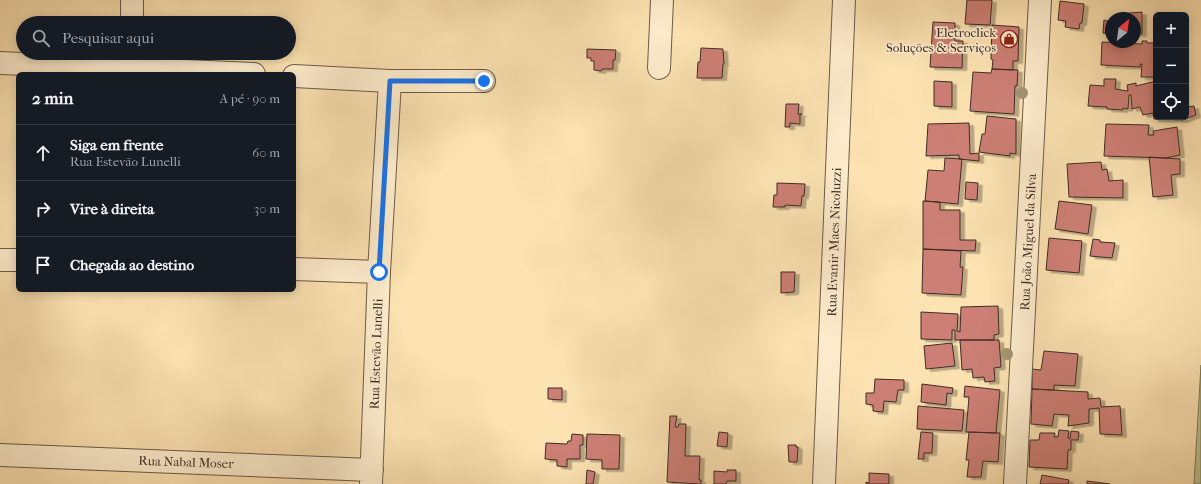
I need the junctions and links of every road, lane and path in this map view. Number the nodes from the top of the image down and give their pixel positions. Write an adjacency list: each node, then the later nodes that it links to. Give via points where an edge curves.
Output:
1 (132, 0): 5 (street)
2 (662, 0): 8 (street)
3 (844, 0): 19 (street, Rua Evanir Maes Nicoluzzi)
4 (1040, 0): 20 (street, Rua João Miguel da Silva)
5 (132, 16)
6 (131, 60): 7 (street); 9 (street)
7 (0, 63)
8 (659, 68)
9 (236, 72)
10 (296, 76): 11 (street)
11 (390, 81): 12 (street); 16 (street, Rua Estevão Lunelli)
12 (484, 81)
13 (0, 260): 14 (street)
14 (16, 260)
15 (296, 269): 16 (street)
16 (379, 272): 18 (street, Rua Estevão Lunelli)
17 (0, 455): 18 (street, Rua Nabal Moser)
18 (372, 477)
19 (824, 484)
20 (1016, 484)

